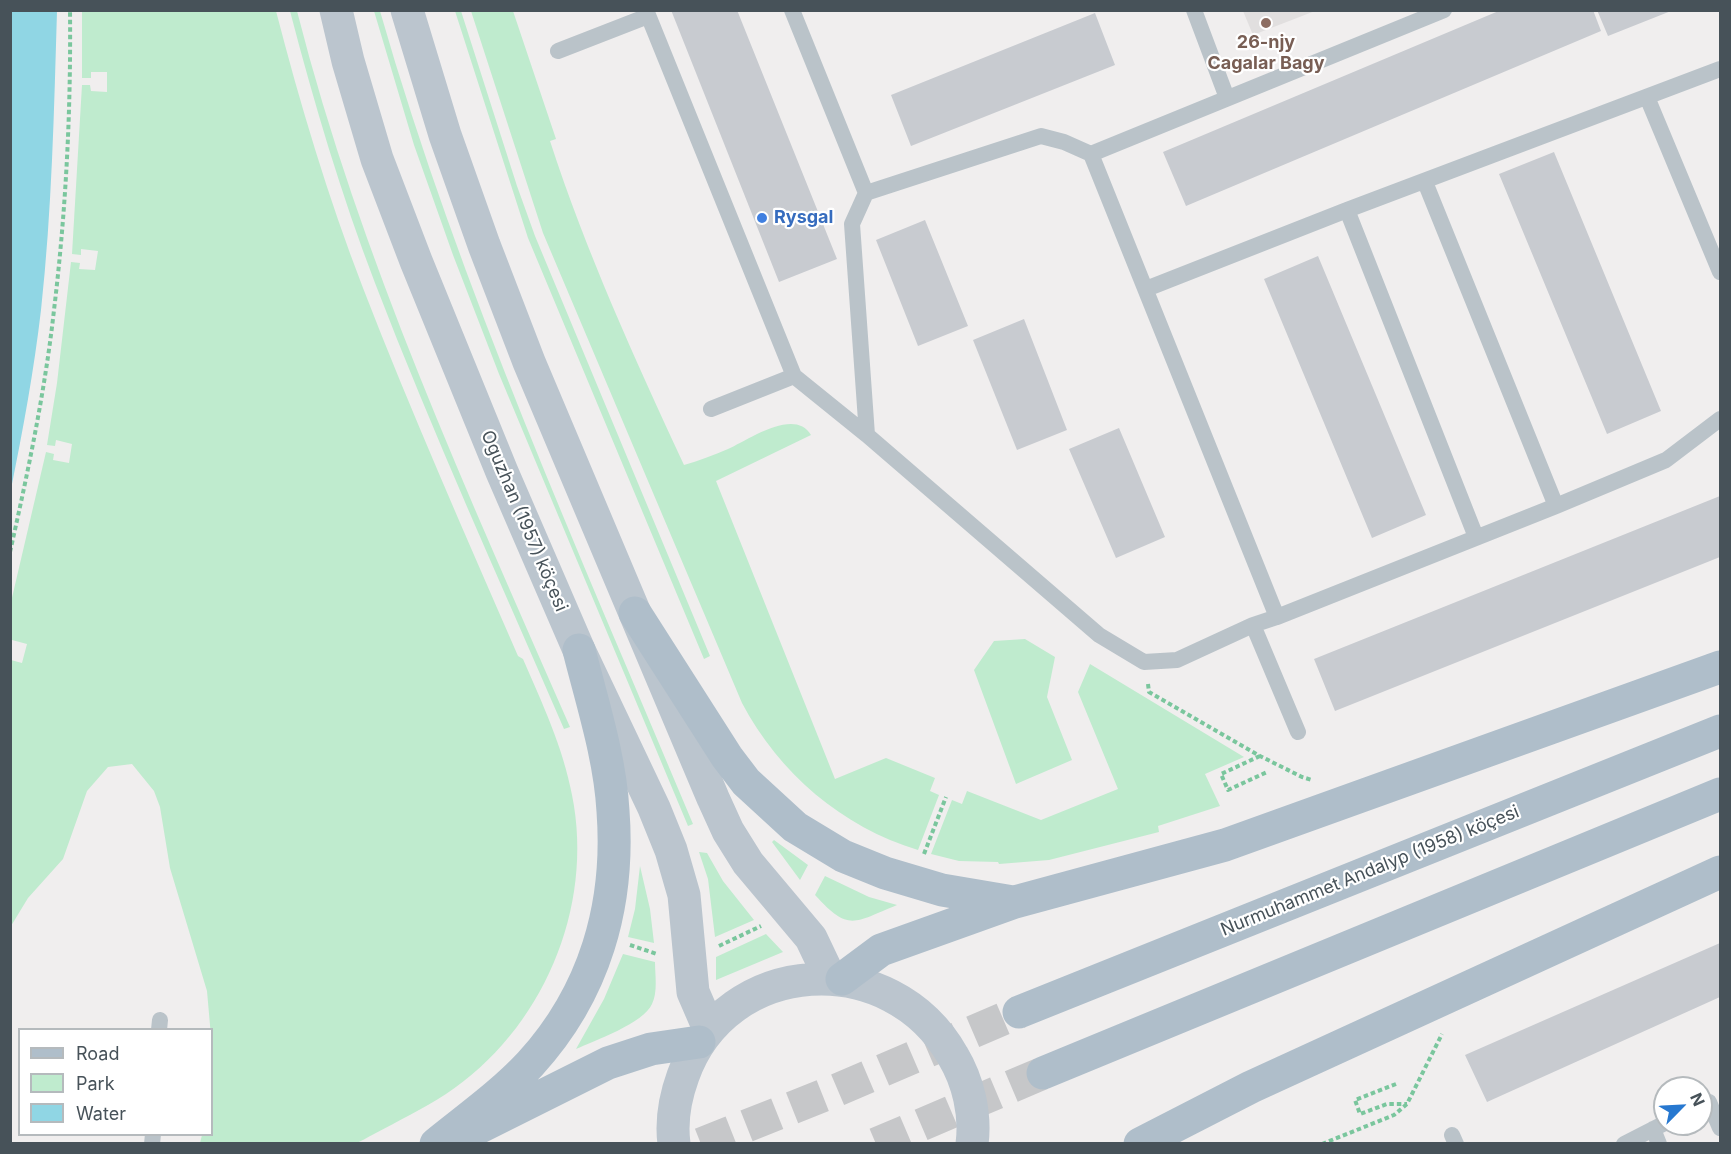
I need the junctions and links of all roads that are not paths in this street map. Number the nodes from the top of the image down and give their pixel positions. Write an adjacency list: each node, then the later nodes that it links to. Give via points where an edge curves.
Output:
1 (336, 10): 26 (main road, Oguzhan (1957) köçesi, via 377,159 502,472)
2 (407, 10): 23 (main road, via 484,245)
3 (792, 10): 13 (lane)
4 (1194, 10): 10 (lane)
5 (1444, 10): 10 (lane)
6 (646, 13): 7 (lane); 17 (lane)
7 (558, 51)
8 (1720, 69): 9 (lane)
9 (1647, 97): 12 (lane); 15 (lane)
10 (1227, 98): 11 (lane)
11 (1091, 154): 13 (lane, via 1041,136); 16 (lane)
12 (1425, 182): 14 (lane); 21 (lane)
13 (866, 193): 20 (lane, via 852,224)
14 (1347, 210): 16 (lane); 22 (lane)
15 (1720, 272)
16 (1146, 289): 24 (lane)
17 (794, 376): 18 (lane); 20 (lane)
18 (711, 409)
19 (1720, 419): 21 (lane, via 1666,460)
20 (867, 435): 25 (lane, via 1099,635 1144,662 1177,660)
21 (1556, 506): 22 (lane)
22 (1476, 537): 24 (lane)
23 (635, 613): 32 (main road, via 726,757 746,782 795,827 843,856 885,873 942,890); 33 (main road, via 728,831 748,863 812,938)
24 (1277, 617): 25 (lane)
25 (1253, 626): 29 (lane)
26 (579, 650): 35 (main road, Oguzhan (1957) köçesi, via 671,850 684,895 693,992); 40 (main road, via 613,809 615,858 610,905 598,953 569,1012 529,1065)
27 (1720, 667): 32 (main road, via 1225,845)
28 (1720, 731): 34 (main road, Nurmuhammet Andalyp (1958) köçesi)
29 (1298, 732)
30 (1720, 794): 36 (main road)
31 (1720, 872): 44 (main road, via 1251,1087)
32 (1015, 902): 33 (main road, via 881,950)
33 (836, 978): 35 (main road, via 807,978 764,990 744,1000); 43 (main road, via 867,984 890,994 931,1024 959,1065 972,1114)
34 (1019, 1012)
35 (704, 1036): 41 (main road, via 608,1063); 42 (main road, via 678,1089)
36 (1043, 1073)
37 (1713, 1110): 38 (lane)
38 (1720, 1128)
39 (1653, 1134): 45 (lane)
40 (436, 1143)
41 (447, 1143)
42 (674, 1143)
43 (972, 1143)
44 (1140, 1143)
45 (1624, 1143)

